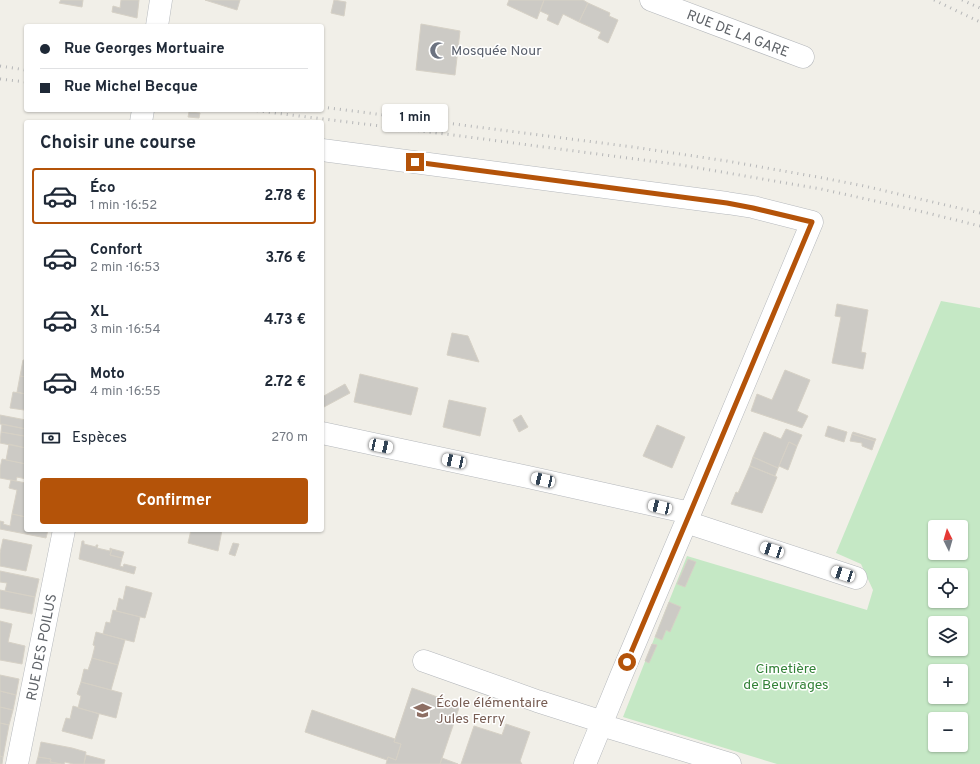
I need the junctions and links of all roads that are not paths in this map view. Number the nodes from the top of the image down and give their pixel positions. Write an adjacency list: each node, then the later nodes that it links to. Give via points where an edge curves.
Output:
1 (161, 0): 3 (street)
2 (651, 0): 4 (street, RUE DE LA GARE)
3 (156, 24)
4 (803, 57)
5 (324, 150): 7 (street, via 727,203 812,222)
6 (324, 433): 7 (street, via 528,477)
7 (688, 518): 9 (street); 11 (street)
8 (64, 532): 12 (street, RUE DES POILUS)
9 (856, 578)
10 (424, 661): 11 (street)
11 (602, 724): 13 (street); 14 (street)
12 (17, 764)
13 (585, 764)
14 (730, 764)

